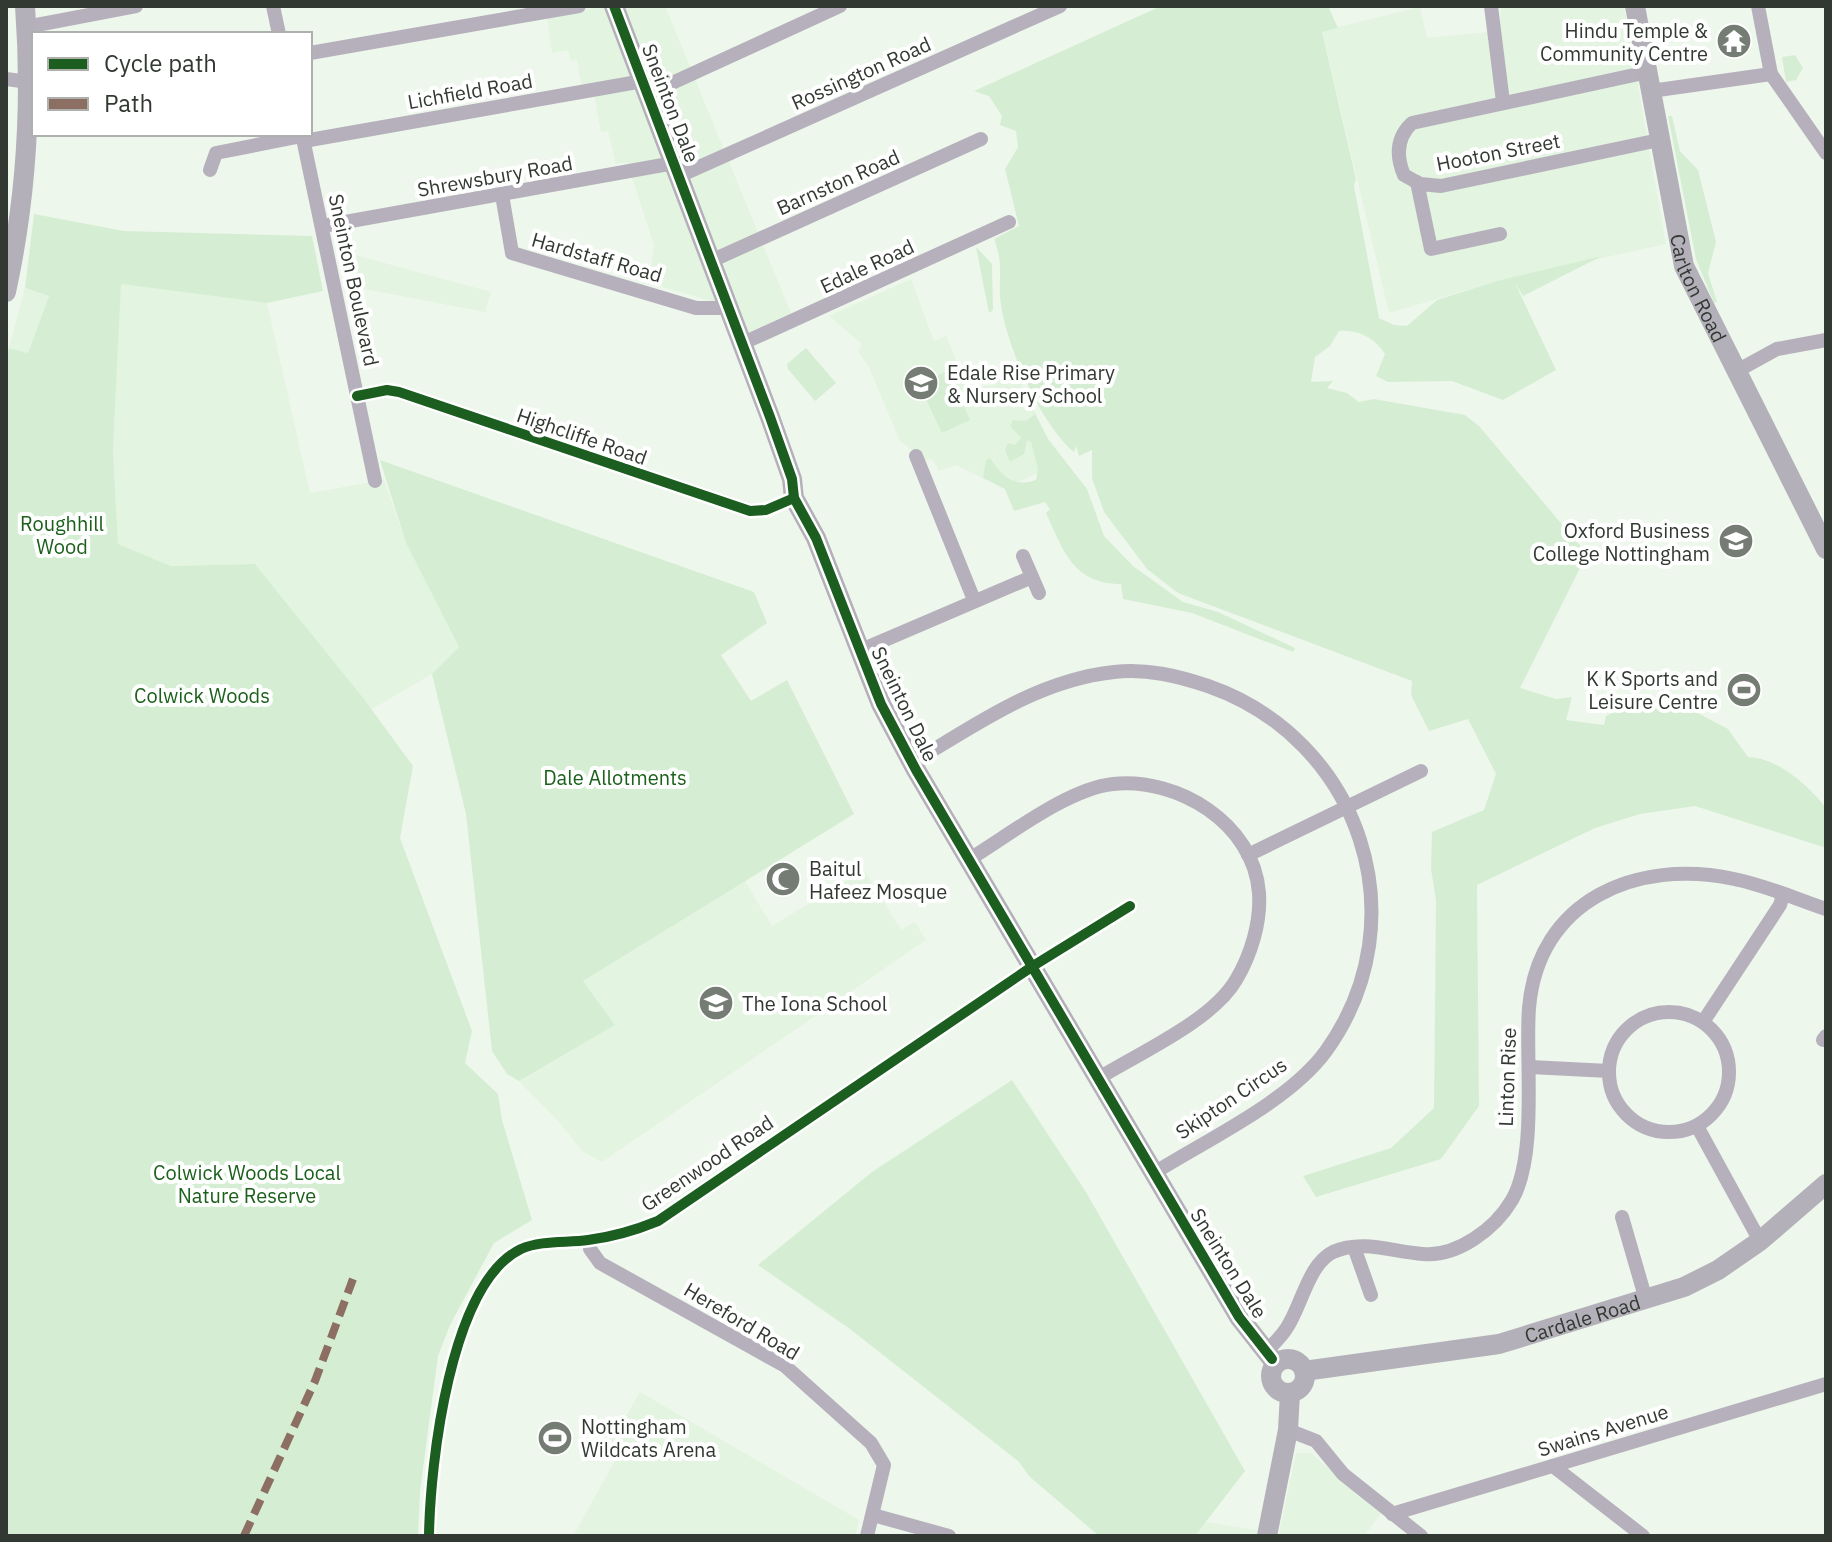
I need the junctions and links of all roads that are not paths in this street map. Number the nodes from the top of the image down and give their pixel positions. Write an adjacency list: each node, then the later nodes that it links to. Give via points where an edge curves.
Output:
1 (136, 6): 10 (street)
2 (273, 6): 11 (street)
3 (579, 6): 12 (street)
4 (614, 6): 16 (street, Sneinton Dale)
5 (840, 6): 16 (street, Lichfield Road)
6 (1060, 6): 25 (street, Rossington Road)
7 (1491, 6): 18 (street)
8 (1635, 6): 15 (street, Carlton Road)
9 (1758, 6): 13 (street)
10 (26, 16): 17 (street)
11 (279, 32)
12 (312, 53)
13 (1771, 74): 15 (street, Hooton Street); 23 (street)
14 (6, 79): 17 (street)
15 (1650, 82): 18 (street, Hooton Street); 22 (street, Carlton Road)
16 (646, 87): 19 (street, Lichfield Road); 25 (street, Sneinton Dale)
17 (30, 94): 32 (street)
18 (1503, 102): 26 (street, Hooton Street, via 1412,123 1404,130 1397,150 1404,175)
19 (312, 136)
20 (303, 137): 24 (street, Lichfield Road, via 229,148 216,153); 29 (street, Sneinton Boulevard)
21 (981, 139): 31 (street, Barnston Road)
22 (1659, 140): 26 (street, Hooton Street, via 1441,186); 36 (street, Carlton Road, via 1684,266)
23 (1826, 153)
24 (210, 170)
25 (677, 170): 27 (street, Shrewsbury Road); 31 (street, Sneinton Dale)
26 (1417, 182): 30 (street, via 1431,249)
27 (502, 195): 29 (street, Shrewsbury Road); 33 (street, Hardstaff Road, via 512,253 696,308)
28 (1009, 222): 35 (street, Edale Road)
29 (323, 226): 37 (street, Sneinton Boulevard)
30 (1500, 234)
31 (711, 261): 33 (street, Sneinton Dale)
32 (6, 292)
33 (728, 308): 35 (street, Sneinton Dale)
34 (1826, 340): 36 (street, via 1777,349)
35 (741, 344): 40 (street, Sneinton Dale, via 789,470)
36 (1735, 372): 41 (street, Carlton Road)
37 (357, 396): 39 (street, Sneinton Boulevard); 40 (street, Highcliffe Road, via 399,392 750,511)
38 (916, 456): 45 (street, via 926,469)
39 (375, 481)
40 (794, 498): 46 (street, Sneinton Dale, via 816,538)
41 (1826, 549)
42 (1023, 556): 43 (street)
43 (1032, 577): 44 (street); 45 (street)
44 (1039, 593)
45 (974, 600): 46 (street)
46 (859, 651): 47 (street, Sneinton Dale)
47 (912, 763): 49 (street, Skipton Circus, via 1012,703 1063,682 1115,672 1174,674 1236,696 1280,722 1317,758); 51 (street, Sneinton Dale)
48 (1421, 771): 49 (street)
49 (1347, 805): 50 (street); 61 (street, Skipton Circus, via 1364,849 1372,903 1369,952 1341,1027 1324,1054 1280,1094)
50 (1248, 855): 51 (street, via 1210,809 1186,796 1141,784 1110,784 1068,799); 59 (street, via 1259,892 1253,945 1235,982 1205,1013)
51 (968, 860): 55 (street, Sneinton Dale)
52 (1783, 895): 54 (street, Linton Rise); 56 (street); 57 (street, Linton Rise, via 1735,879 1689,873 1646,877 1606,889 1567,916 1540,955 1529,1006)
53 (1130, 906): 55 (street, Greenwood Road)
54 (1826, 909)
55 (1033, 966): 59 (street, Sneinton Dale); 64 (street, Greenwood Road, via 658,1221)
56 (1703, 1022): 58 (street, via 1673,1012 1642,1018 1618,1040); 60 (street, via 1724,1045 1730,1076 1720,1105)
57 (1530, 1067): 58 (street); 66 (street, Linton Rise, via 1522,1171 1512,1200 1493,1222 1472,1242 1427,1255)
58 (1609, 1071): 60 (street, via 1616,1101 1637,1124 1667,1133)
59 (1099, 1078): 61 (street, Sneinton Dale)
60 (1697, 1126): 65 (street)
61 (1154, 1173): 69 (street, Sneinton Dale, via 1239,1317)
62 (1826, 1184): 65 (street, Cardale Road)
63 (1622, 1217): 68 (street)
64 (590, 1240): 76 (street, Hereford Road, via 600,1263 785,1366 871,1443 884,1465); 77 (street, Greenwood Road, via 529,1246 502,1262 485,1287 461,1337 447,1385)
65 (1760, 1241): 68 (street, Cardale Road, via 1718,1270)
66 (1354, 1247): 67 (street); 69 (street, via 1330,1253 1320,1265)
67 (1371, 1295)
68 (1646, 1300): 70 (street, Cardale Road, via 1499,1344)
69 (1271, 1358): 70 (street, via 1289,1359); 72 (street, Sneinton Dale, via 1273,1383)
70 (1304, 1371): 72 (street, via 1304,1382)
71 (1826, 1384): 74 (street, Swains Avenue)
72 (1290, 1393): 73 (street)
73 (1288, 1430): 75 (street, via 1316,1441 1343,1474); 80 (street)
74 (1553, 1466): 75 (street, Swains Avenue); 82 (street)
75 (1392, 1514): 81 (street)
76 (873, 1515): 78 (street, Hereford Road); 79 (street)
77 (429, 1536)
78 (867, 1536)
79 (949, 1536)
80 (1267, 1536)
81 (1421, 1536)
82 (1643, 1536)

